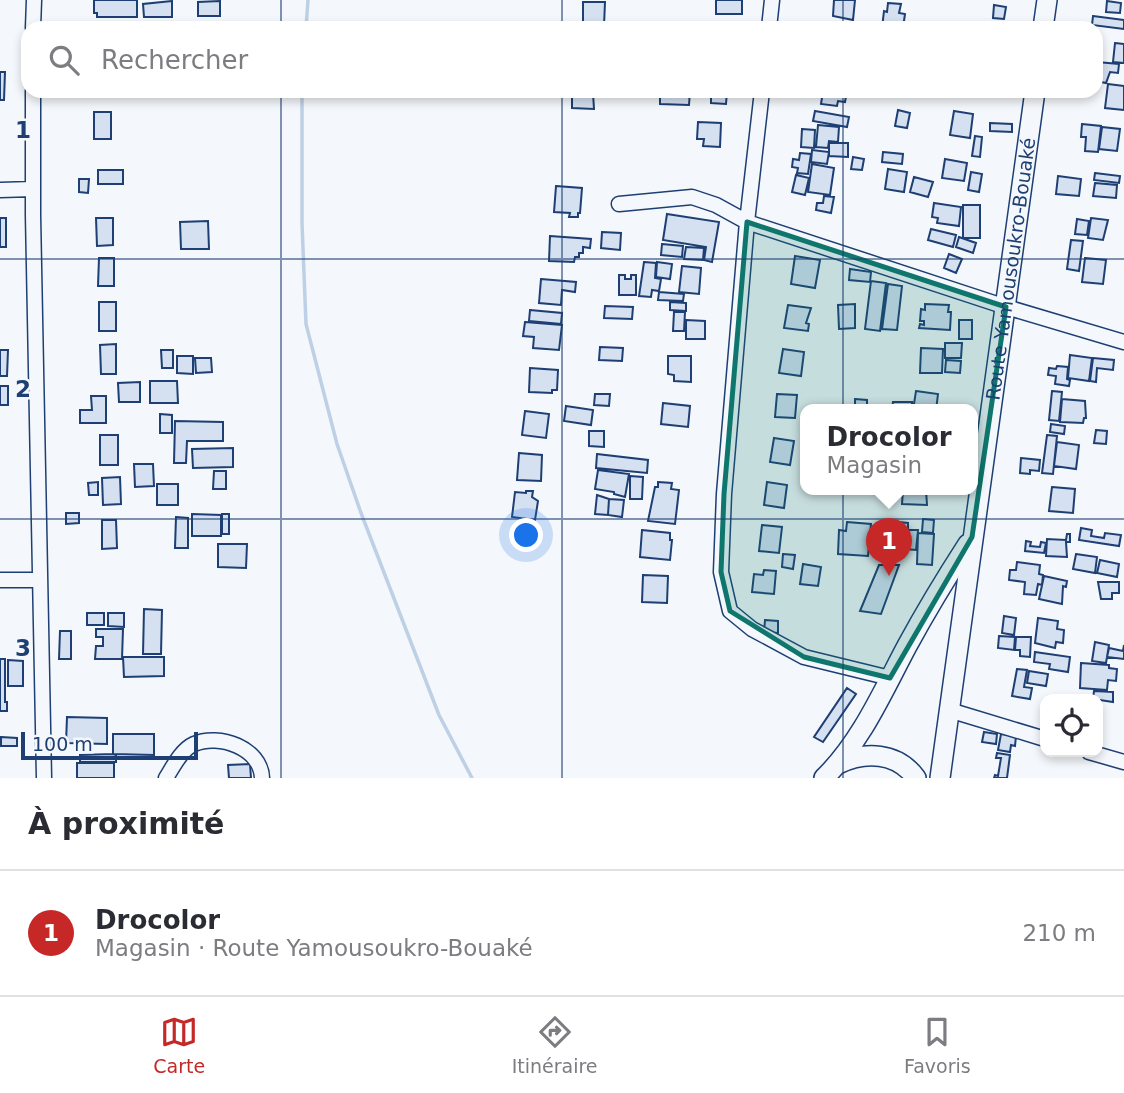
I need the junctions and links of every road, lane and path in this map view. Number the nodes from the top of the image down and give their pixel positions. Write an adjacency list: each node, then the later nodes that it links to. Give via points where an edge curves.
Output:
1 (34, 0): 4 (street)
2 (772, 0): 5 (street)
3 (1046, 0): 6 (highway)
4 (33, 21)
5 (770, 21)
6 (1044, 21)
7 (33, 98): 10 (street)
8 (761, 98): 13 (street)
9 (1034, 98): 14 (highway, Route Yamousoukro-Bouaké)
10 (33, 189): 11 (street); 18 (street)
11 (0, 190)
12 (619, 204): 13 (street, via 692,197)
13 (747, 222): 14 (street); 19 (street, via 724,494 722,572 730,611 752,629 804,657)
14 (1006, 307): 15 (street); 16 (highway, Route Yamousoukro-Bouaké)
15 (1124, 342)
16 (972, 537): 19 (highway); 20 (highway, Route Yamousoukro-Bouaké)
17 (0, 580): 18 (street)
18 (40, 580): 25 (street)
19 (890, 678): 24 (highway)
20 (948, 710): 21 (street); 29 (highway, Route Yamousoukro-Bouaké)
21 (1040, 738)
22 (1103, 756): 23 (street)
23 (1124, 762)
24 (831, 771): 28 (highway, via 854,757 880,755)
25 (44, 778)
26 (166, 778): 27 (street, via 192,745 214,740 247,751 262,768)
27 (262, 778)
28 (916, 778)
29 (940, 778)

